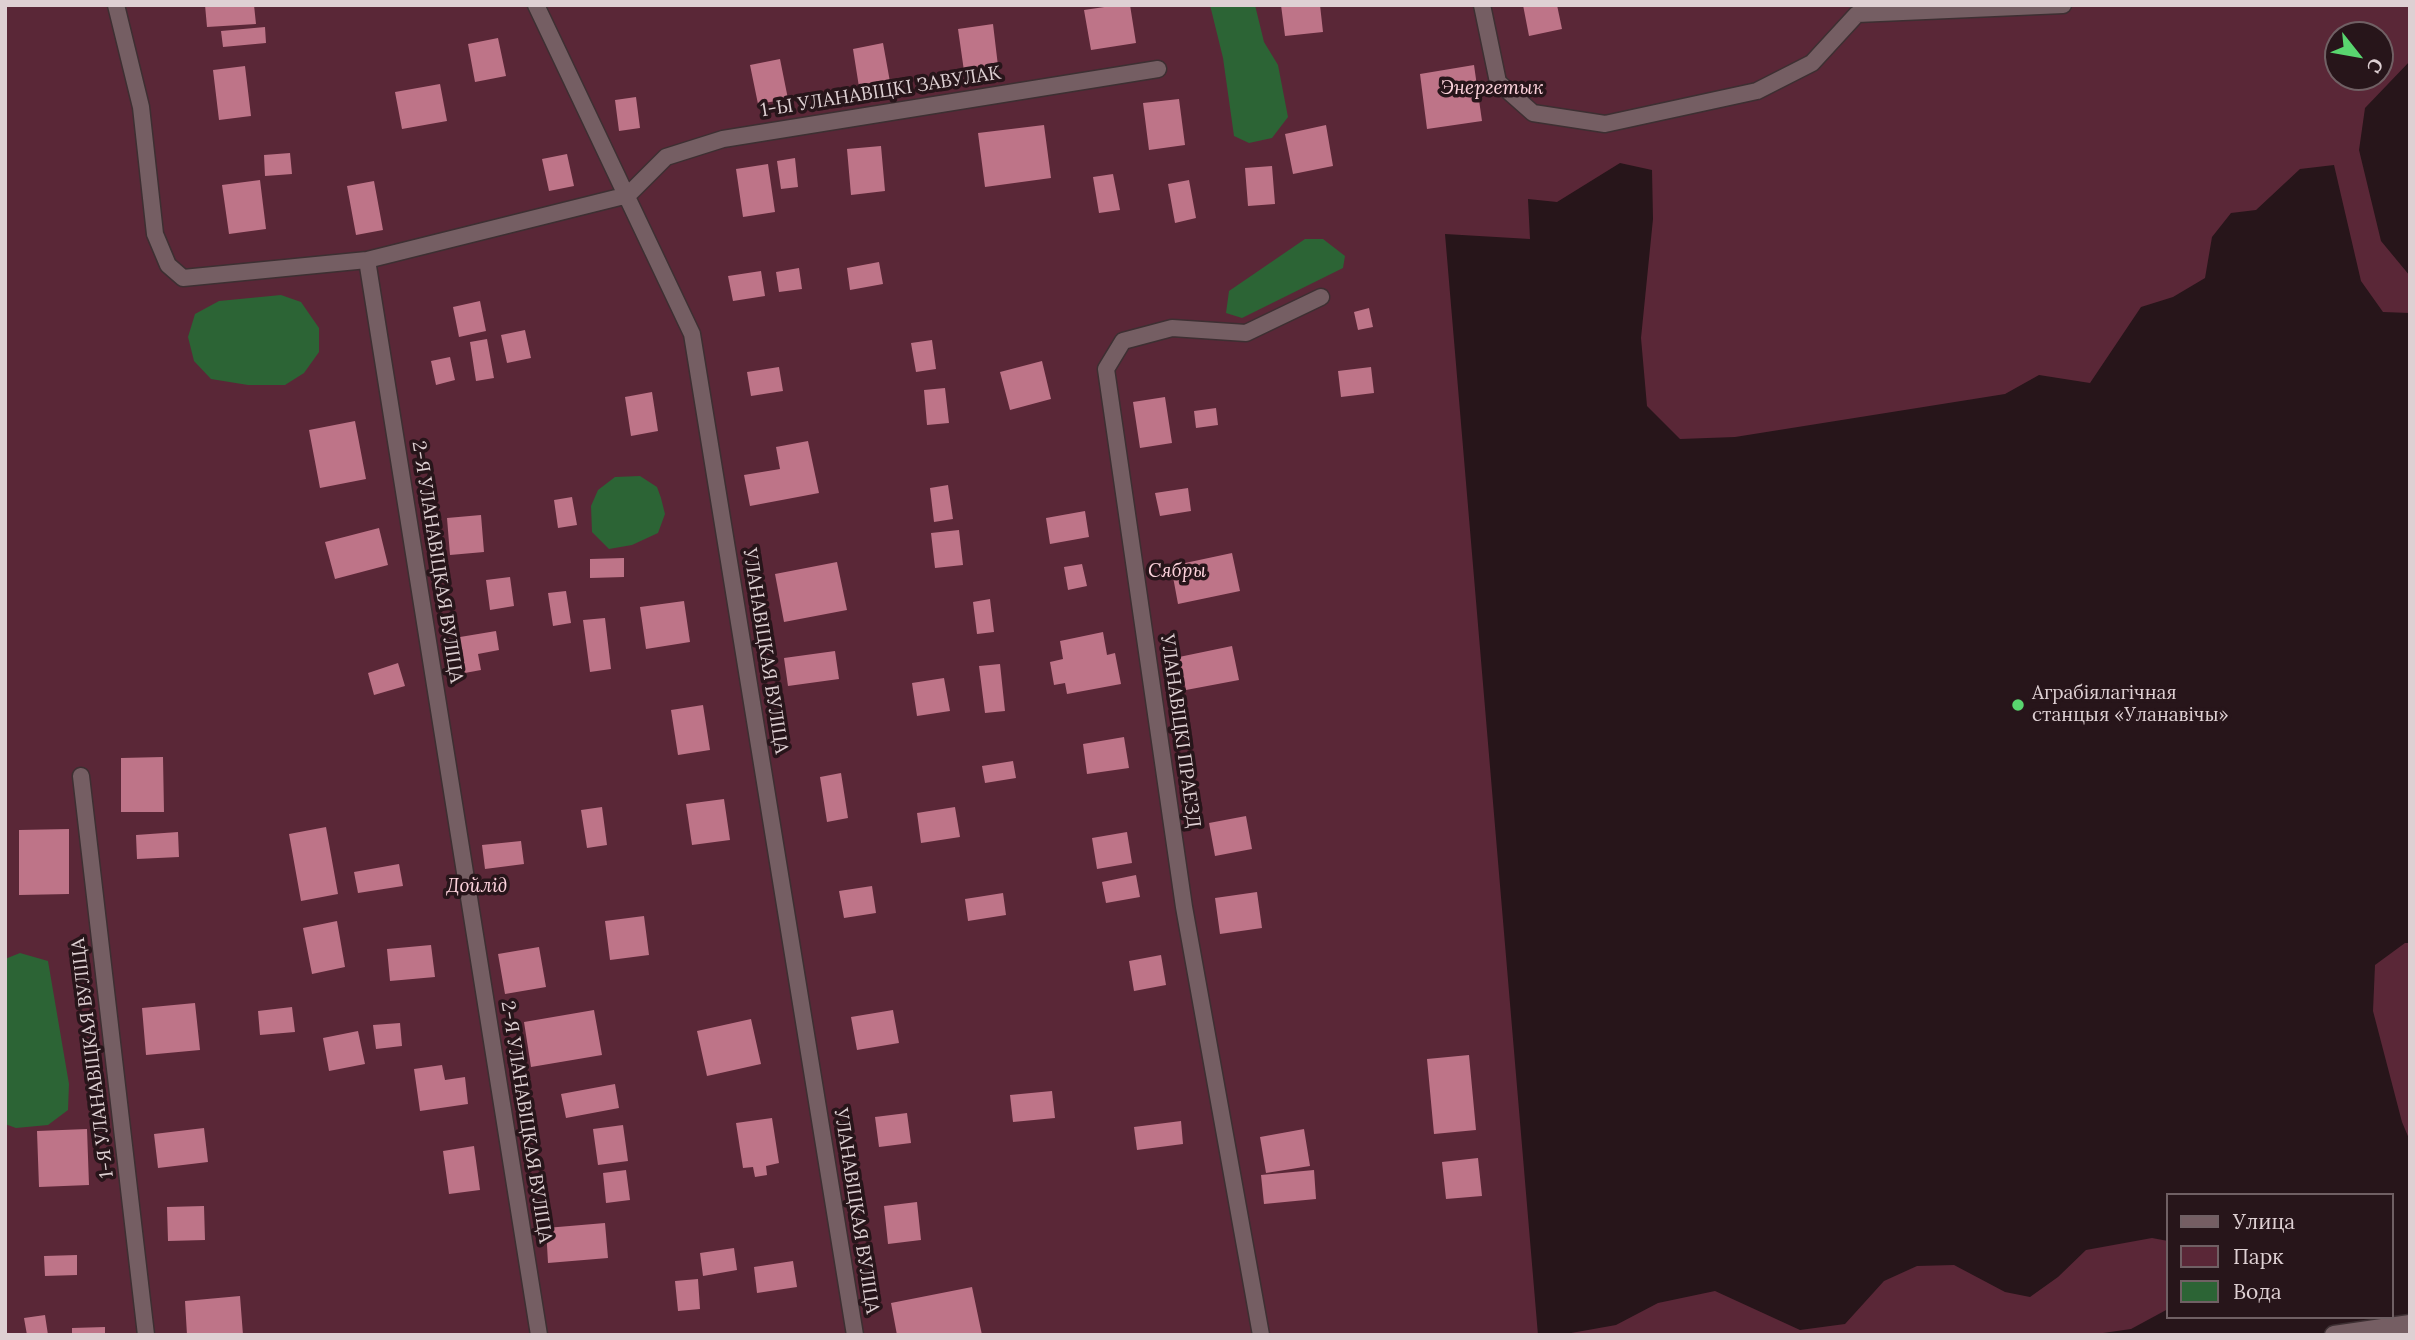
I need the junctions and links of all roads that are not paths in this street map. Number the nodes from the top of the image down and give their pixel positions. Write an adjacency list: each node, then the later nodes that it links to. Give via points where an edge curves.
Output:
1 (116, 5): 8 (lane, via 141,107 155,234 169,265 183,278)
2 (536, 5): 7 (lane, УЛАНАВІЦКАЯ ВУЛІЦА)
3 (1482, 5): 5 (lane, via 1498,82 1533,113 1605,124 1757,91 1812,63)
4 (2063, 5): 5 (lane)
5 (1854, 10)
6 (1158, 69): 7 (lane, 1-Ы УЛАНАВІЦКІ ЗАВУЛАК, via 723,139 666,157)
7 (628, 195): 8 (lane); 14 (lane, УЛАНАВІЦКАЯ ВУЛІЦА, via 692,334)
8 (368, 260): 13 (lane, 2-Я УЛАНАВІЦКАЯ ВУЛІЦА)
9 (1321, 297): 15 (lane, УЛАНАВІЦКІ ПРАЕЗД, via 1246,333 1172,328 1123,341 1106,369 1184,907)
10 (81, 776): 12 (lane, 1-Я УЛАНАВІЦКАЯ ВУЛІЦА)
11 (2410, 1324): 16 (street)
12 (146, 1335)
13 (539, 1335)
14 (855, 1335)
15 (1261, 1335)
16 (2334, 1335)

